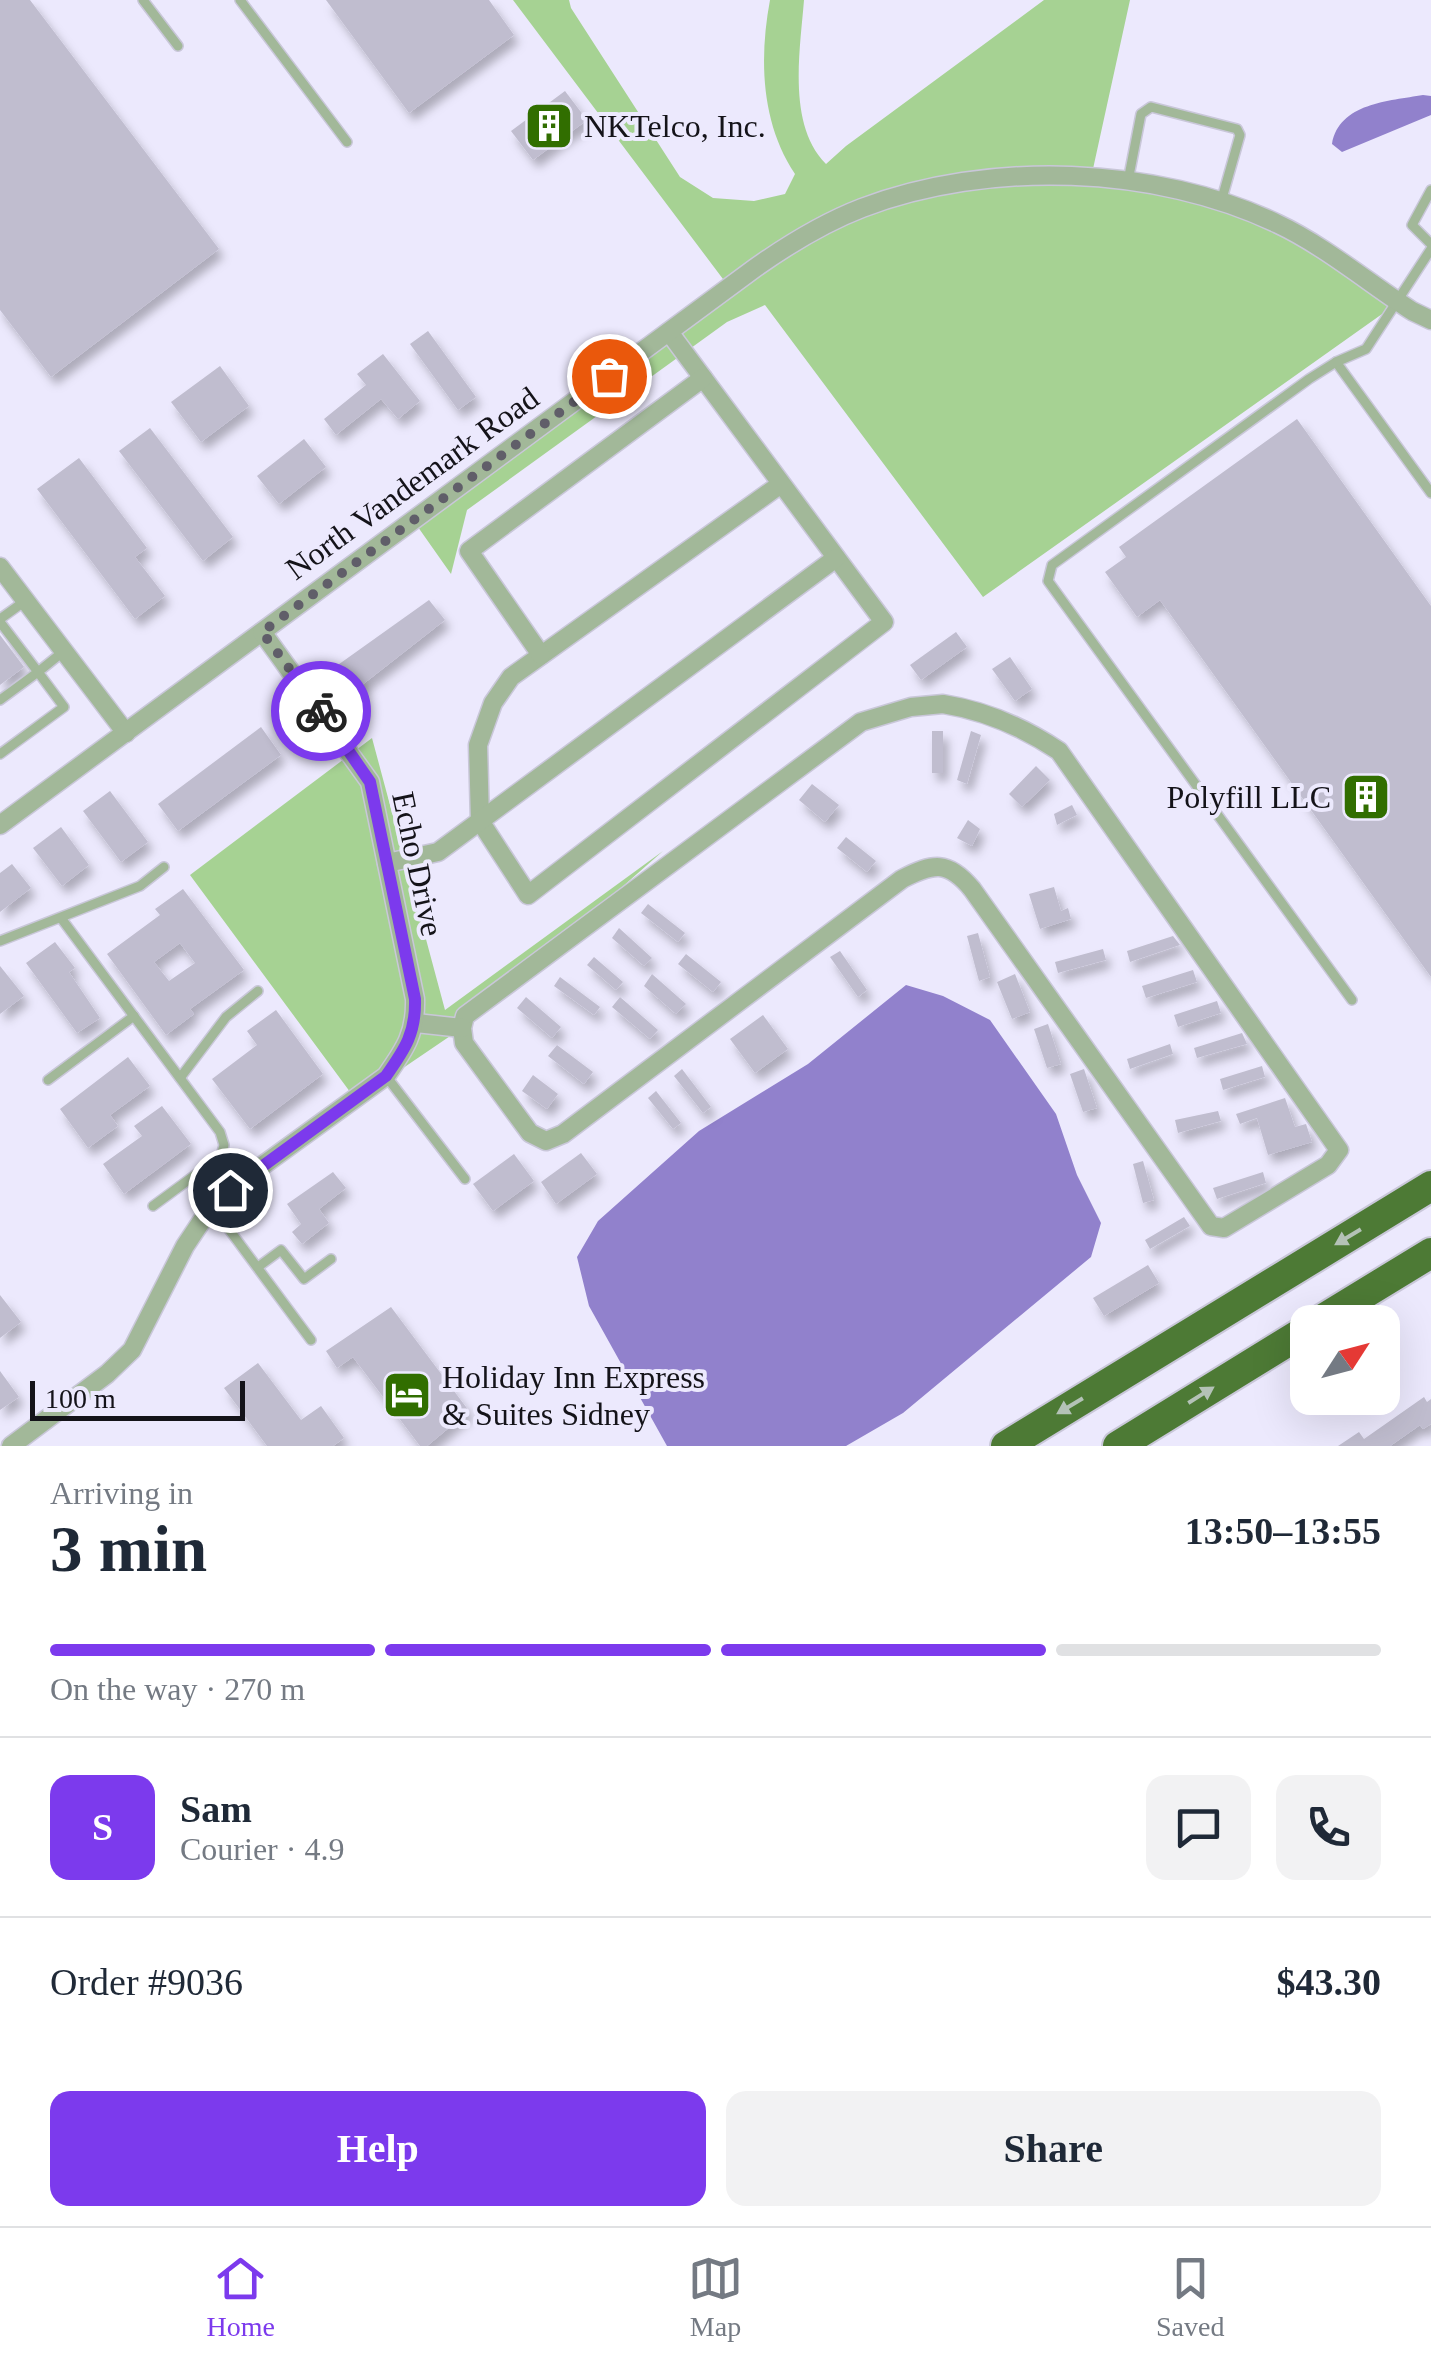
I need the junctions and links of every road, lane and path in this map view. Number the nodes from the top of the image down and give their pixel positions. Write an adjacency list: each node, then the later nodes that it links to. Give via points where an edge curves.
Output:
1 (143, 0): 3 (lane)
2 (240, 0): 4 (lane)
3 (178, 46)
4 (347, 142)
5 (1128, 181): 7 (street, North Vandemark Road); 7 (lane, via 1141,114 1151,107 1237,129); 11 (street, North Vandemark Road, via 992,177 860,208 801,236)
6 (1431, 190): 8 (lane, via 1412,225)
7 (1221, 202): 9 (street, North Vandemark Road, via 1282,226)
8 (1431, 246): 9 (lane)
9 (1399, 302): 10 (street, North Vandemark Road); 12 (lane, via 1366,348)
10 (1431, 320)
11 (669, 332): 13 (street); 20 (street, North Vandemark Road)
12 (1336, 362): 15 (lane); 34 (lane, via 1052,565 1048,581)
13 (703, 378): 14 (street); 22 (street, via 468,551)
14 (781, 484): 16 (street); 22 (street)
15 (1431, 494)
16 (836, 558): 27 (street); 27 (street, via 884,622 528,895)
17 (0, 567): 18 (street)
18 (26, 600): 19 (lane); 21 (street)
19 (0, 620): 23 (lane)
20 (262, 632): 25 (street, North Vandemark Road); 29 (street, Echo Drive, via 370,782)
21 (64, 651): 23 (lane); 25 (street)
22 (541, 654): 27 (street, via 511,676 492,703 478,745)
23 (38, 672): 24 (lane); 26 (lane, via 64,707)
24 (0, 700)
25 (126, 733): 28 (street, North Vandemark Road)
26 (0, 754)
27 (480, 821): 29 (street, via 438,852)
28 (1, 823)
29 (387, 864): 36 (street, Echo Drive)
30 (164, 867): 31 (lane, via 140,886)
31 (60, 918): 32 (lane); 35 (lane)
32 (0, 941)
33 (258, 991): 39 (lane, via 226,1017)
34 (1352, 1000)
35 (134, 1016): 39 (lane); 40 (lane)
36 (416, 1023): 37 (street); 38 (street)
37 (462, 1028): 37 (street, via 476,1006 861,722 944,704 1018,726 1059,751 1339,1150 1328,1165 1224,1228 1211,1226 972,890 942,866 902,879 546,1142 530,1133 464,1043)
38 (386, 1076): 41 (lane); 44 (street)
39 (180, 1078): 43 (lane, via 224,1145 221,1156)
40 (48, 1080)
41 (464, 1179)
42 (1431, 1186): 52 (highway, one-way to 52)
43 (152, 1206)
44 (207, 1213): 47 (lane, via 226,1224); 51 (street, via 132,1350)
45 (1431, 1252): 48 (highway)
46 (331, 1259): 47 (lane, via 304,1279 281,1250)
47 (258, 1267): 49 (lane)
48 (1345, 1305)
49 (311, 1340)
50 (1290, 1340): 53 (highway, one-way to 50)
51 (10, 1446)
52 (1006, 1446)
53 (1118, 1446)

